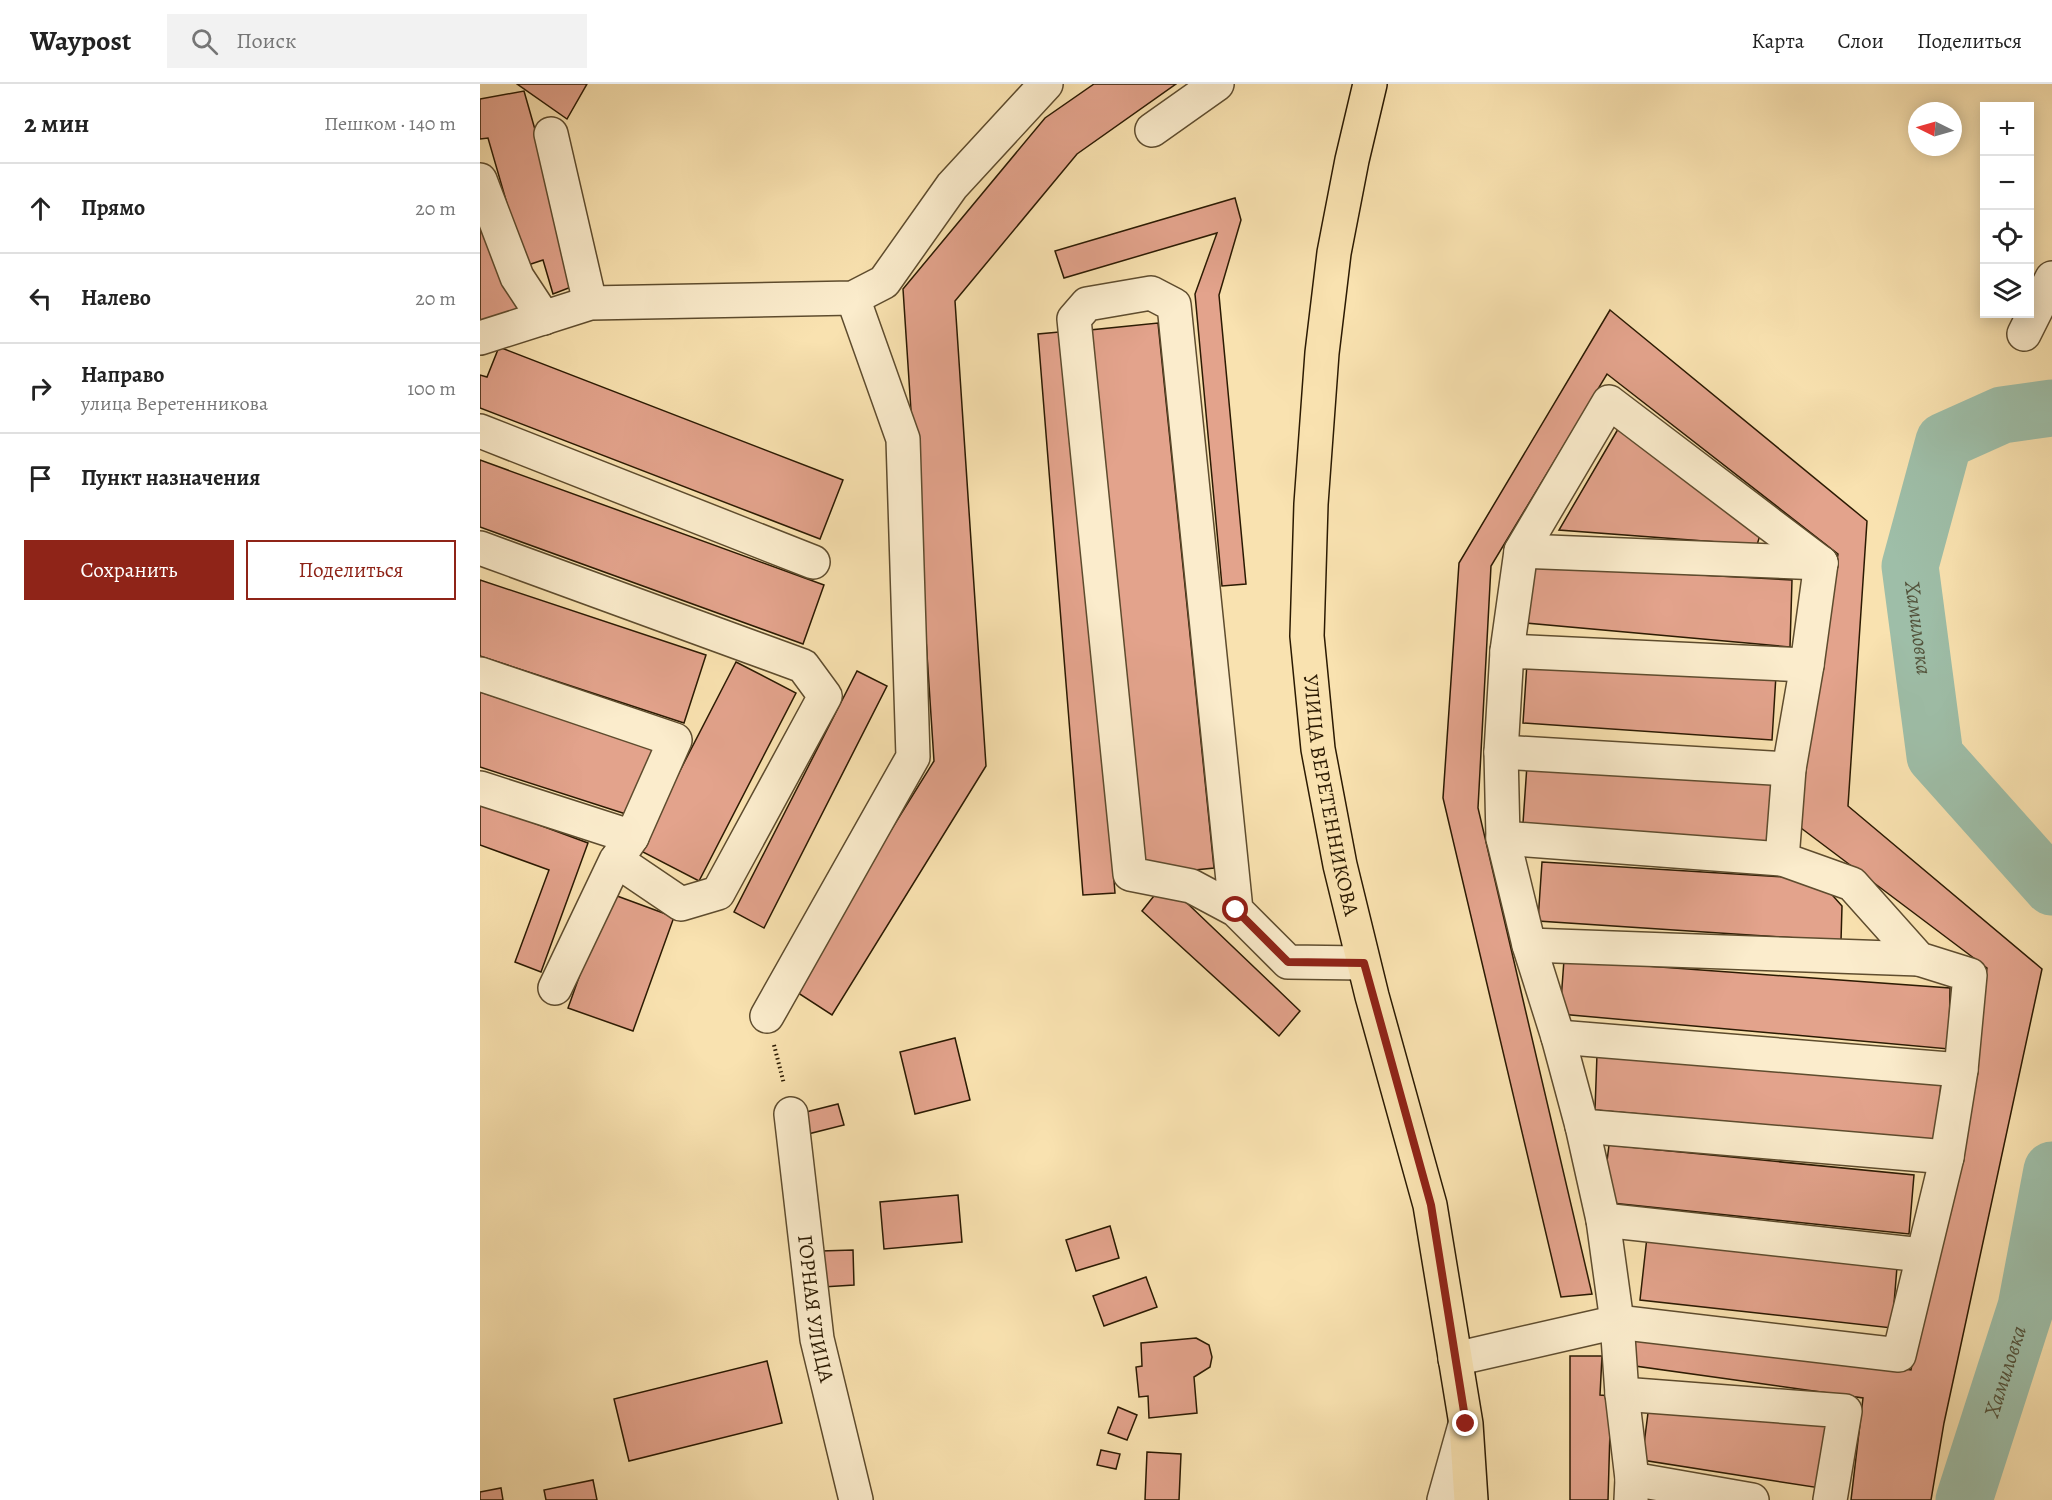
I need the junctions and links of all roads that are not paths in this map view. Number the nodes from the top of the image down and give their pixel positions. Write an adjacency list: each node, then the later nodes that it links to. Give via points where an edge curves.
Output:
1 (1046, 84): 8 (street, via 952,186 884,282)
2 (1217, 84): 4 (street)
3 (1370, 84): 30 (main road, УЛИЦА ВЕРЕТЕННИКОВА, via 1334,254 1322,353 1306,636 1318,749)
4 (1152, 130)
5 (551, 134): 9 (street)
6 (480, 180): 10 (street, via 518,277)
7 (2052, 278): 11 (street)
8 (853, 298): 9 (street); 32 (street, via 903,439 913,757)
9 (590, 303): 10 (street)
10 (544, 318): 12 (street)
11 (2024, 334)
12 (480, 338)
13 (480, 431): 16 (street)
14 (480, 548): 25 (street, via 803,666 825,696 718,893 681,904)
15 (1521, 551): 17 (street); 17 (street, via 1609,402); 18 (street)
16 (813, 562)
17 (1821, 563): 19 (street)
18 (1507, 651): 19 (street); 21 (street)
19 (1807, 665): 22 (street)
20 (480, 674): 25 (street, via 675,740)
21 (1502, 753): 22 (street); 24 (street)
22 (1789, 769): 26 (street)
23 (480, 788): 25 (street)
24 (1503, 838): 26 (street); 28 (street)
25 (624, 848): 31 (street)
26 (1782, 859): 29 (street, via 1852,884)
27 (1236, 910): 27 (street, via 1191,886 1130,874 1074,319 1087,304 1151,292 1174,305); 30 (street, via 1288,962)
28 (1529, 945): 29 (street); 33 (street)
29 (1919, 959): 34 (street, via 1970,975)
30 (1364, 963): 41 (main road, УЛИЦА ВЕРЕТЕННИКОВА, via 1431,1205)
31 (555, 988)
32 (767, 1016)
33 (1558, 1037): 34 (street); 36 (street)
34 (1961, 1070): 37 (street)
35 (791, 1114): 45 (street, ГОРНАЯ УЛИЦА, via 817,1339)
36 (1582, 1126): 37 (street); 38 (street)
37 (1947, 1157): 39 (street)
38 (1604, 1220): 39 (street); 40 (street)
39 (1922, 1255): 40 (street, via 1899,1355)
40 (1617, 1322): 41 (street); 42 (street)
41 (1455, 1359): 43 (main road, УЛИЦА ВЕРЕТЕННИКОВА)
42 (1622, 1394): 44 (street); 49 (street, via 1845,1411)
43 (1466, 1424): 46 (street); 47 (main road, УЛИЦА ВЕРЕТЕННИКОВА)
44 (1632, 1489): 48 (street)
45 (856, 1500)
46 (1444, 1500)
47 (1471, 1500)
48 (1752, 1500)
49 (1830, 1500)

